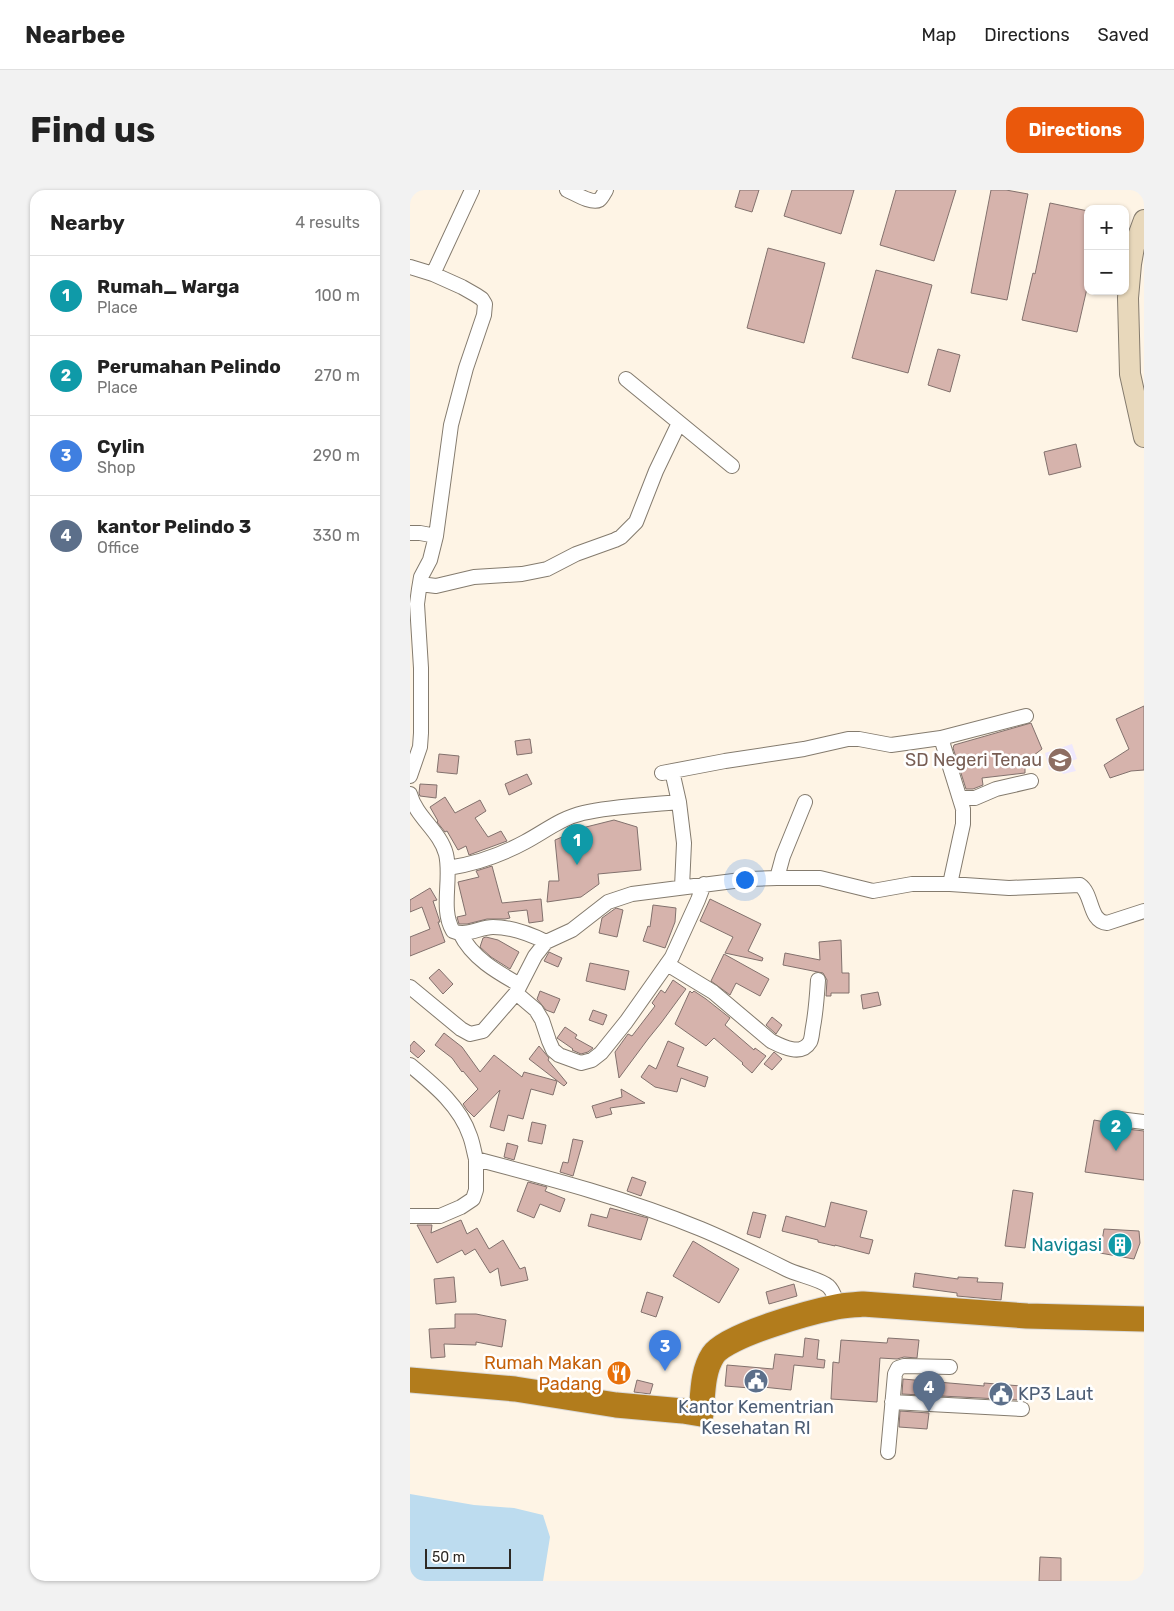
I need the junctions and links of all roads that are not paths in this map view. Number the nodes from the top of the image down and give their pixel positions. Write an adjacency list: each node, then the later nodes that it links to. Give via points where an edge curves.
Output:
1 (472, 190): 6 (street)
2 (567, 190): 3 (street, via 596,202)
3 (606, 190)
4 (1144, 220): 9 (street, via 1134,247 1128,298 1130,374)
5 (410, 267): 6 (street)
6 (433, 274): 12 (street, via 476,295 485,304 451,425)
7 (626, 379): 8 (street)
8 (679, 423): 10 (street); 13 (street, via 636,522 615,540 547,569 522,574 474,577 436,586)
9 (1143, 431)
10 (732, 466)
11 (410, 533): 12 (street)
12 (436, 536): 13 (street, via 430,560)
13 (417, 577): 16 (street, via 421,733 420,747)
14 (1026, 716): 15 (street)
15 (941, 738): 19 (street); 20 (street, via 891,745 848,739 667,772)
16 (410, 776)
17 (1031, 781): 19 (street, via 996,789 975,798)
18 (410, 794): 22 (street, via 415,807 441,842)
19 (960, 798): 25 (street, via 964,824)
20 (679, 802): 22 (street, via 583,813 558,822 503,852 472,864); 26 (street, via 684,843)
21 (805, 802): 23 (street)
22 (448, 868): 28 (street, via 448,921 454,931)
23 (777, 878): 24 (street); 25 (street, via 820,878 873,890 912,884)
24 (704, 884): 26 (street); 30 (street)
25 (950, 884): 27 (street, via 1009,888 1080,885 1088,895 1096,918 1102,923)
26 (682, 887): 29 (street, via 632,894 608,902 572,930)
27 (1144, 911)
28 (460, 933): 29 (street, via 493,927 531,935); 33 (street, via 479,958)
29 (546, 942): 33 (street)
30 (667, 964): 31 (street, via 713,992 771,1041 797,1050 810,1042); 33 (street, via 626,1022 600,1053 587,1062 558,1055 553,1050 536,1010)
31 (818, 980)
32 (410, 987): 33 (street, via 470,1034 483,1031)
33 (518, 989)
34 (410, 1065): 37 (street, via 431,1082 461,1117)
35 (1119, 1119): 36 (street)
36 (1144, 1122)
37 (476, 1159): 38 (street, via 473,1199 440,1216); 39 (street, via 598,1193 700,1228 789,1271 824,1283 830,1288)
38 (410, 1216)
39 (838, 1306): 40 (highway, via 863,1304 1027,1316); 42 (highway, via 763,1328 722,1346 709,1362 700,1414 515,1389)
40 (1144, 1319)
41 (950, 1367): 43 (street, via 898,1368)
42 (410, 1380)
43 (892, 1402): 44 (street); 45 (street)
44 (1022, 1409)
45 (888, 1452)

